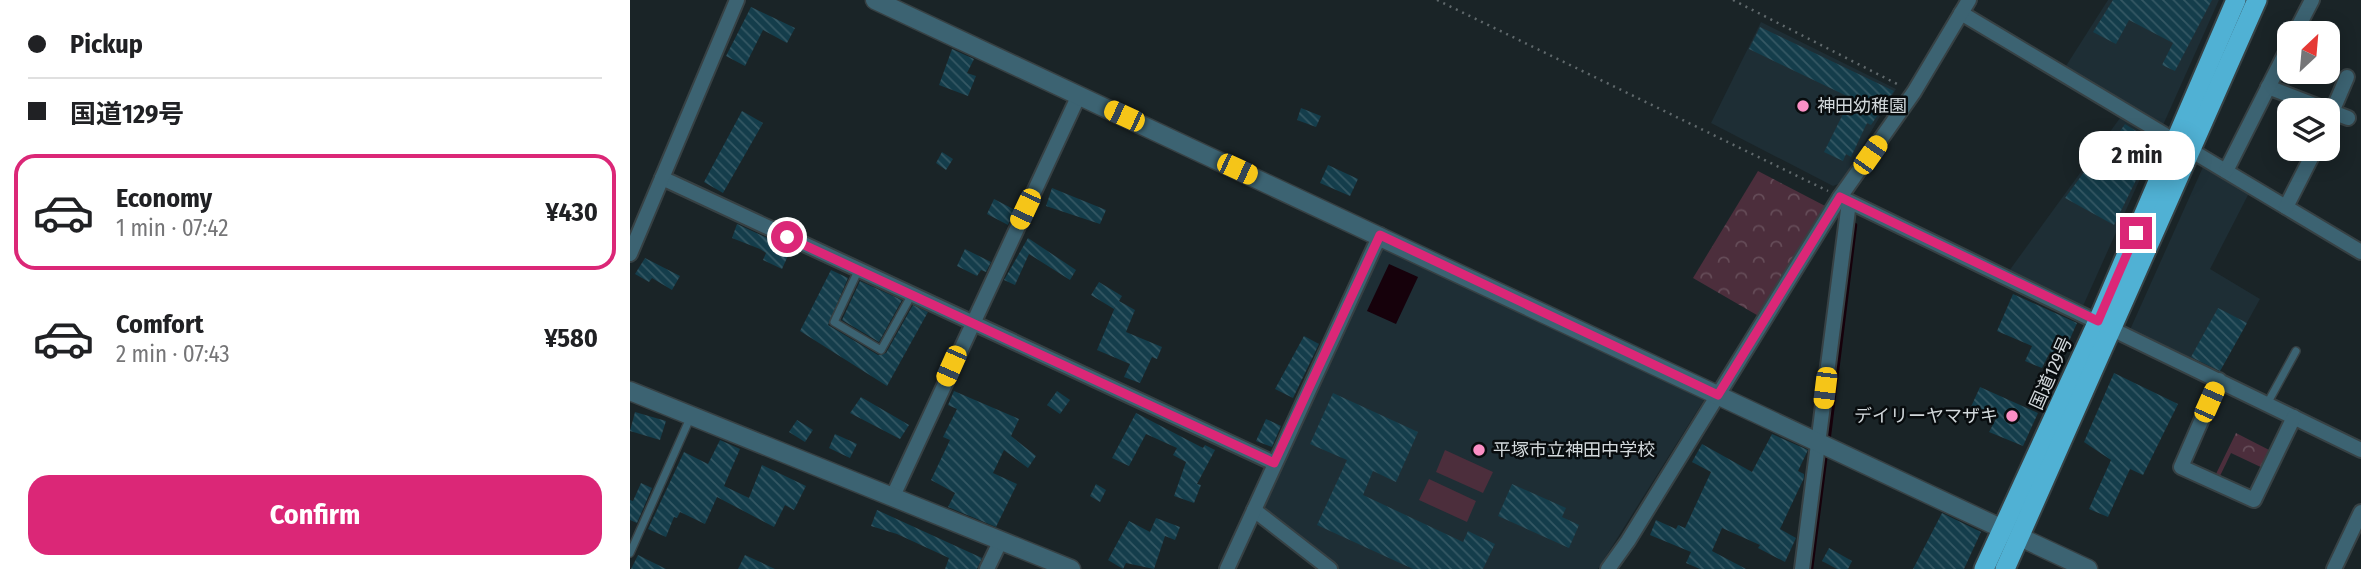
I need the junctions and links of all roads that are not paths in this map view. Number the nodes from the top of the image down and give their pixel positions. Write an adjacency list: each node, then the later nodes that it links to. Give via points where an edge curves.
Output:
1 (737, 0): 20 (street)
2 (875, 0): 12 (street)
3 (1969, 0): 7 (street)
4 (2236, 0): 17 (highway, 国道129号)
5 (2257, 0): 17 (highway, 国道129号)
6 (2312, 0): 8 (street)
7 (1961, 13): 17 (street); 21 (street)
8 (2301, 21)
9 (2277, 69): 11 (street)
10 (2347, 77): 14 (street)
11 (2268, 87): 13 (street); 19 (street)
12 (1079, 94): 23 (street); 28 (street)
13 (2297, 98)
14 (2338, 98)
15 (2340, 114): 16 (street)
16 (2348, 118)
17 (2184, 146): 19 (street); 29 (highway, 国道129号)
18 (2309, 161): 22 (street)
19 (2226, 171): 22 (street)
20 (662, 178): 25 (street); 26 (street)
21 (1845, 199): 29 (street); 33 (street); 37 (street)
22 (2286, 207): 24 (street)
23 (1380, 235): 33 (street); 39 (street)
24 (2361, 252)
25 (630, 254)
26 (858, 271): 27 (street); 27 (lane, via 834,322 881,350)
27 (911, 296): 28 (street)
28 (971, 323): 39 (street); 40 (street)
29 (2106, 325): 31 (street); 43 (highway, 国道129号)
30 (2296, 351): 34 (lane)
31 (2219, 380): 34 (street); 36 (street, via 2181,467 2254,500)
32 (630, 391): 35 (street)
33 (1718, 395): 37 (street); 50 (street)
34 (2267, 404): 36 (street)
35 (691, 415): 40 (street); 45 (lane)
36 (2294, 417): 38 (street)
37 (1818, 442): 43 (street); 51 (street)
38 (2361, 450)
39 (1274, 463): 41 (street)
40 (893, 496): 44 (street)
41 (1254, 510): 48 (street); 49 (street)
42 (2361, 512): 55 (street)
43 (2013, 533): 52 (highway, 国道129号); 53 (highway, 国道129号); 54 (street)
44 (1001, 540): 46 (street); 47 (street)
45 (630, 553)
46 (987, 569)
47 (1071, 569)
48 (1227, 569)
49 (1330, 569)
50 (1608, 569)
51 (1802, 569)
52 (1984, 569)
53 (2005, 569)
54 (2088, 569)
55 (2334, 569)

